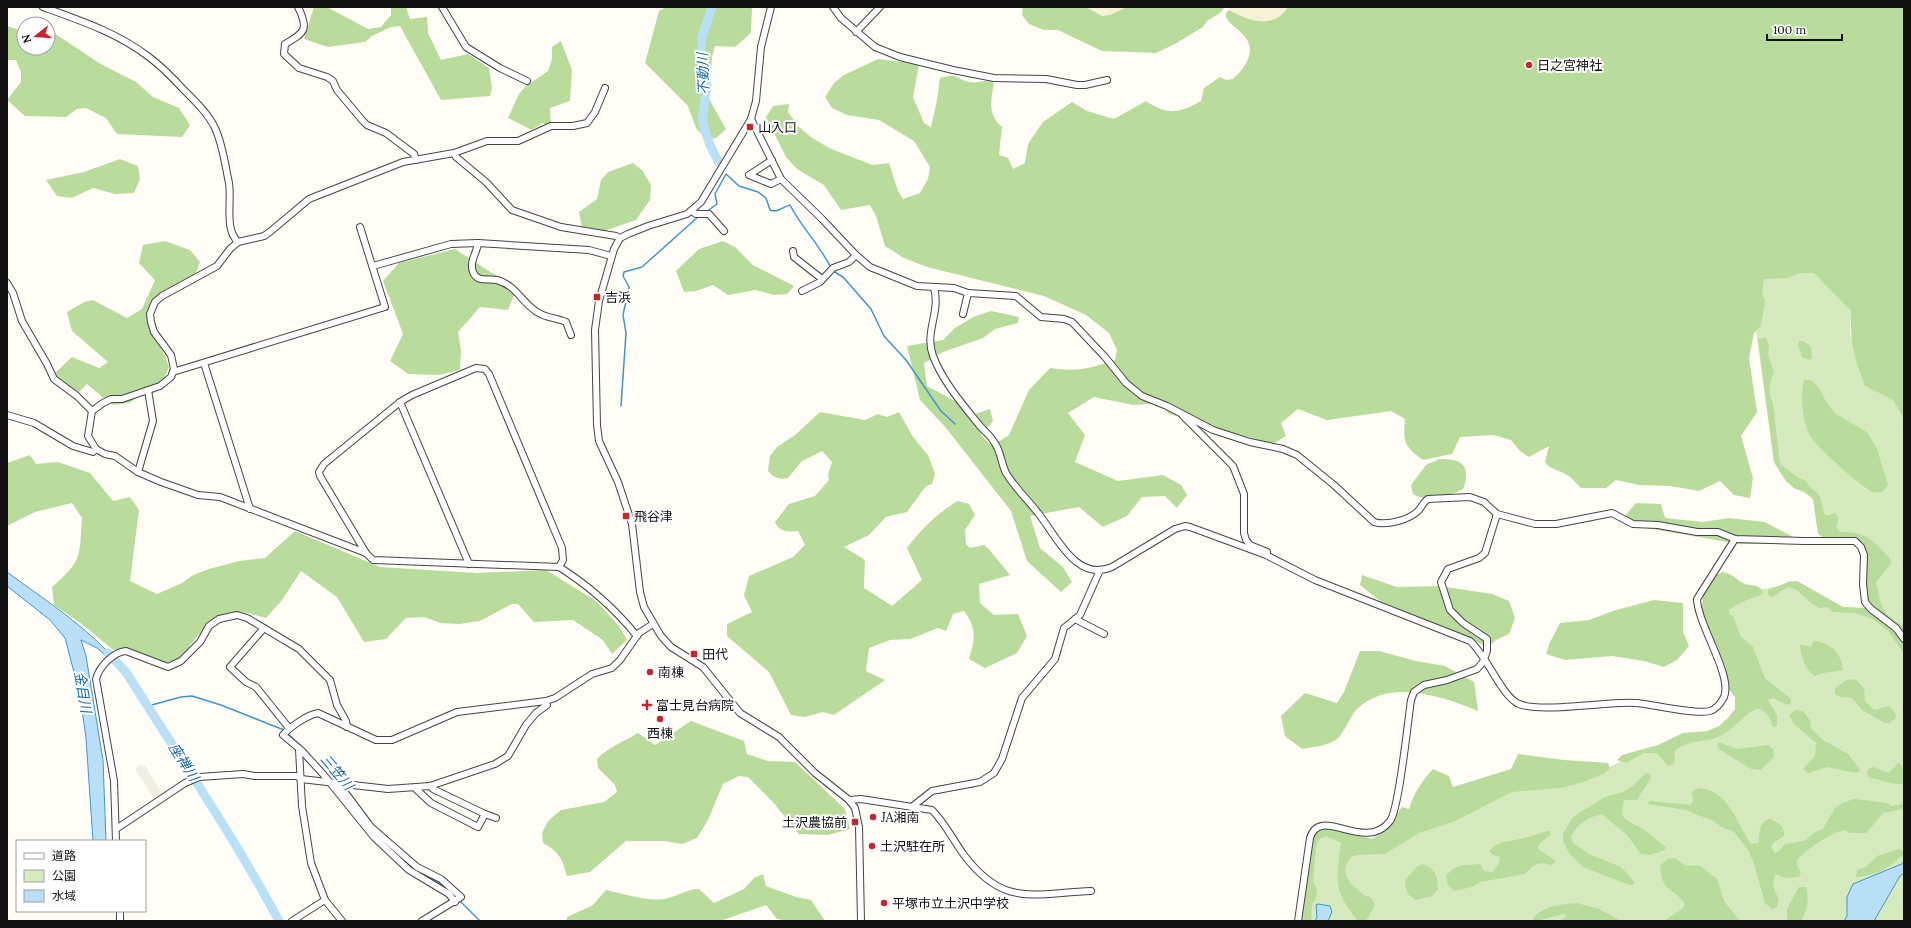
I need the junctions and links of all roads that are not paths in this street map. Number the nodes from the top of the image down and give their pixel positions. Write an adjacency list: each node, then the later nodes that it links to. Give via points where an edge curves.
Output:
1 (42, 7): 20 (street, via 96,27 135,47 165,71 202,108 211,120 220,141 231,197 232,232)
2 (298, 7): 13 (street, via 305,24 304,29 298,38 285,44 284,54 299,68 333,81 337,90 367,125 386,133 414,154)
3 (442, 7): 9 (street, via 466,47)
4 (771, 7): 11 (street, via 761,47 756,101)
5 (833, 7): 7 (street)
6 (880, 7): 7 (street)
7 (856, 32): 8 (street, via 875,47 900,57 953,70 1010,79 1046,79 1077,85)
8 (1107, 80)
9 (527, 82)
10 (605, 88): 12 (street, via 595,112 587,123 551,126 518,141 487,141)
11 (751, 119): 14 (street); 16 (street, via 701,202)
12 (454, 153): 13 (street); 19 (street, via 499,194 512,210 561,227)
13 (416, 160): 20 (street, via 388,167 309,199 264,236)
14 (772, 160): 15 (street); 15 (street, via 748,175 771,184)
15 (781, 179): 23 (street)
16 (692, 211): 18 (street, via 696,214 709,214); 19 (street, via 637,229)
17 (360, 227): 25 (street)
18 (724, 231)
19 (620, 238): 24 (street)
20 (238, 242): 34 (street, via 217,266 162,296 152,308 150,322 171,355)
21 (478, 243): 24 (street, via 589,250); 25 (street, via 451,244); 32 (street, via 472,266 475,276 480,279 498,280 516,290 539,314 566,322)
22 (793, 251): 26 (street, via 794,256)
23 (856, 255): 26 (street, via 846,264 833,268); 28 (street, via 870,267 909,283)
24 (611, 256): 53 (street, via 599,301 595,330 597,425 599,441 628,509 640,592)
25 (373, 266): 33 (street, via 385,307)
26 (822, 279): 29 (street)
27 (7, 283): 37 (street, via 22,321 54,379)
28 (934, 288): 30 (street, via 954,288); 51 (street, via 937,301 930,336 931,348 944,378 993,440 1006,473 1066,553 1079,564)
29 (802, 291)
30 (968, 293): 31 (street); 38 (street, via 1016,296 1041,317 1072,322 1134,390)
31 (963, 314)
32 (572, 335)
33 (204, 363): 34 (street); 44 (street)
34 (173, 372): 35 (street, via 166,382)
35 (148, 390): 37 (street, via 103,403); 43 (street, via 153,421)
36 (400, 402): 47 (street, via 324,464 319,472); 49 (street); 50 (street, via 476,368 485,369 562,548)
37 (92, 411): 40 (street)
38 (1180, 413): 45 (street, via 1213,430 1297,455 1371,520 1378,523 1410,517 1428,499 1470,497 1484,502); 48 (street, via 1233,466 1244,494 1246,540 1250,545 1267,551)
39 (7, 415): 41 (street, via 34,423 67,443)
40 (88, 436): 41 (street); 42 (street)
41 (85, 449): 42 (street, via 93,452)
42 (96, 449): 43 (street, via 115,456)
43 (138, 472): 44 (street, via 198,495 220,497)
44 (250, 509): 47 (street)
45 (1497, 514): 46 (street, via 1540,524 1556,524 1612,513 1634,524 1718,532); 58 (street, via 1485,554 1448,569 1441,582 1450,610 1487,640)
46 (1735, 539): 57 (street, via 1854,541 1861,547 1864,555 1865,602 1896,628); 58 (street, via 1697,599 1700,616 1725,683 1724,697 1718,707 1709,712 1626,702 1530,707 1517,703 1510,697)
47 (366, 553): 49 (street, via 373,560)
48 (1266, 555): 51 (street, via 1185,526 1175,529 1112,567); 58 (street, via 1315,580 1470,641)
49 (470, 564): 50 (street)
50 (559, 567): 56 (street, via 613,609)
51 (1100, 570): 52 (street, via 1083,609)
52 (1075, 619): 55 (street); 71 (street, via 1064,628 1053,663 1022,698 1002,759 994,773 980,782 932,791)
53 (653, 624): 56 (street); 70 (street, via 670,647 704,668 740,712 779,738 815,773)
54 (264, 628): 62 (street, via 299,649 330,680); 63 (street, via 230,667 246,682 256,687); 74 (street, via 237,615 219,619 209,626 200,642 181,661 168,667 126,651 103,665 96,679 114,781)
55 (1104, 634)
56 (637, 636): 59 (street, via 612,668 592,674)
57 (1904, 639)
58 (1484, 657): 83 (street, via 1477,669 1447,680 1424,684 1414,692 1396,805 1390,822 1381,830 1367,834 1326,824 1318,826 1313,831)
59 (546, 701): 60 (street); 61 (street, via 547,705)
60 (531, 704): 61 (street); 62 (street, via 457,712 392,740 376,740)
61 (536, 714): 68 (street, via 526,725 508,756 496,764)
62 (347, 727): 63 (street, via 318,713 310,714)
63 (289, 728): 64 (street, via 283,735)
64 (299, 749): 65 (street); 66 (street)
65 (301, 779): 66 (street); 74 (street, via 296,776 243,774 199,778 185,783); 77 (street, via 311,863)
66 (329, 782): 67 (street); 78 (street, via 374,837 409,870 449,894)
67 (337, 783): 69 (street, via 388,789); 78 (street, via 371,827 417,866 441,879 460,897)
68 (430, 786): 69 (street); 72 (street)
69 (415, 788): 72 (street, via 431,804 478,827)
70 (849, 800): 71 (street, via 861,799); 82 (street, via 855,808 859,827)
71 (913, 806): 76 (street, via 932,810 979,873 993,885 1012,892 1028,894)
72 (485, 814): 73 (street)
73 (496, 818)
74 (116, 829): 75 (street)
75 (116, 840)
76 (1091, 891)
77 (325, 900): 79 (street); 80 (street)
78 (455, 902): 81 (street)
79 (292, 921)
80 (342, 921)
81 (422, 921)
82 (861, 921)
83 (1298, 921)

